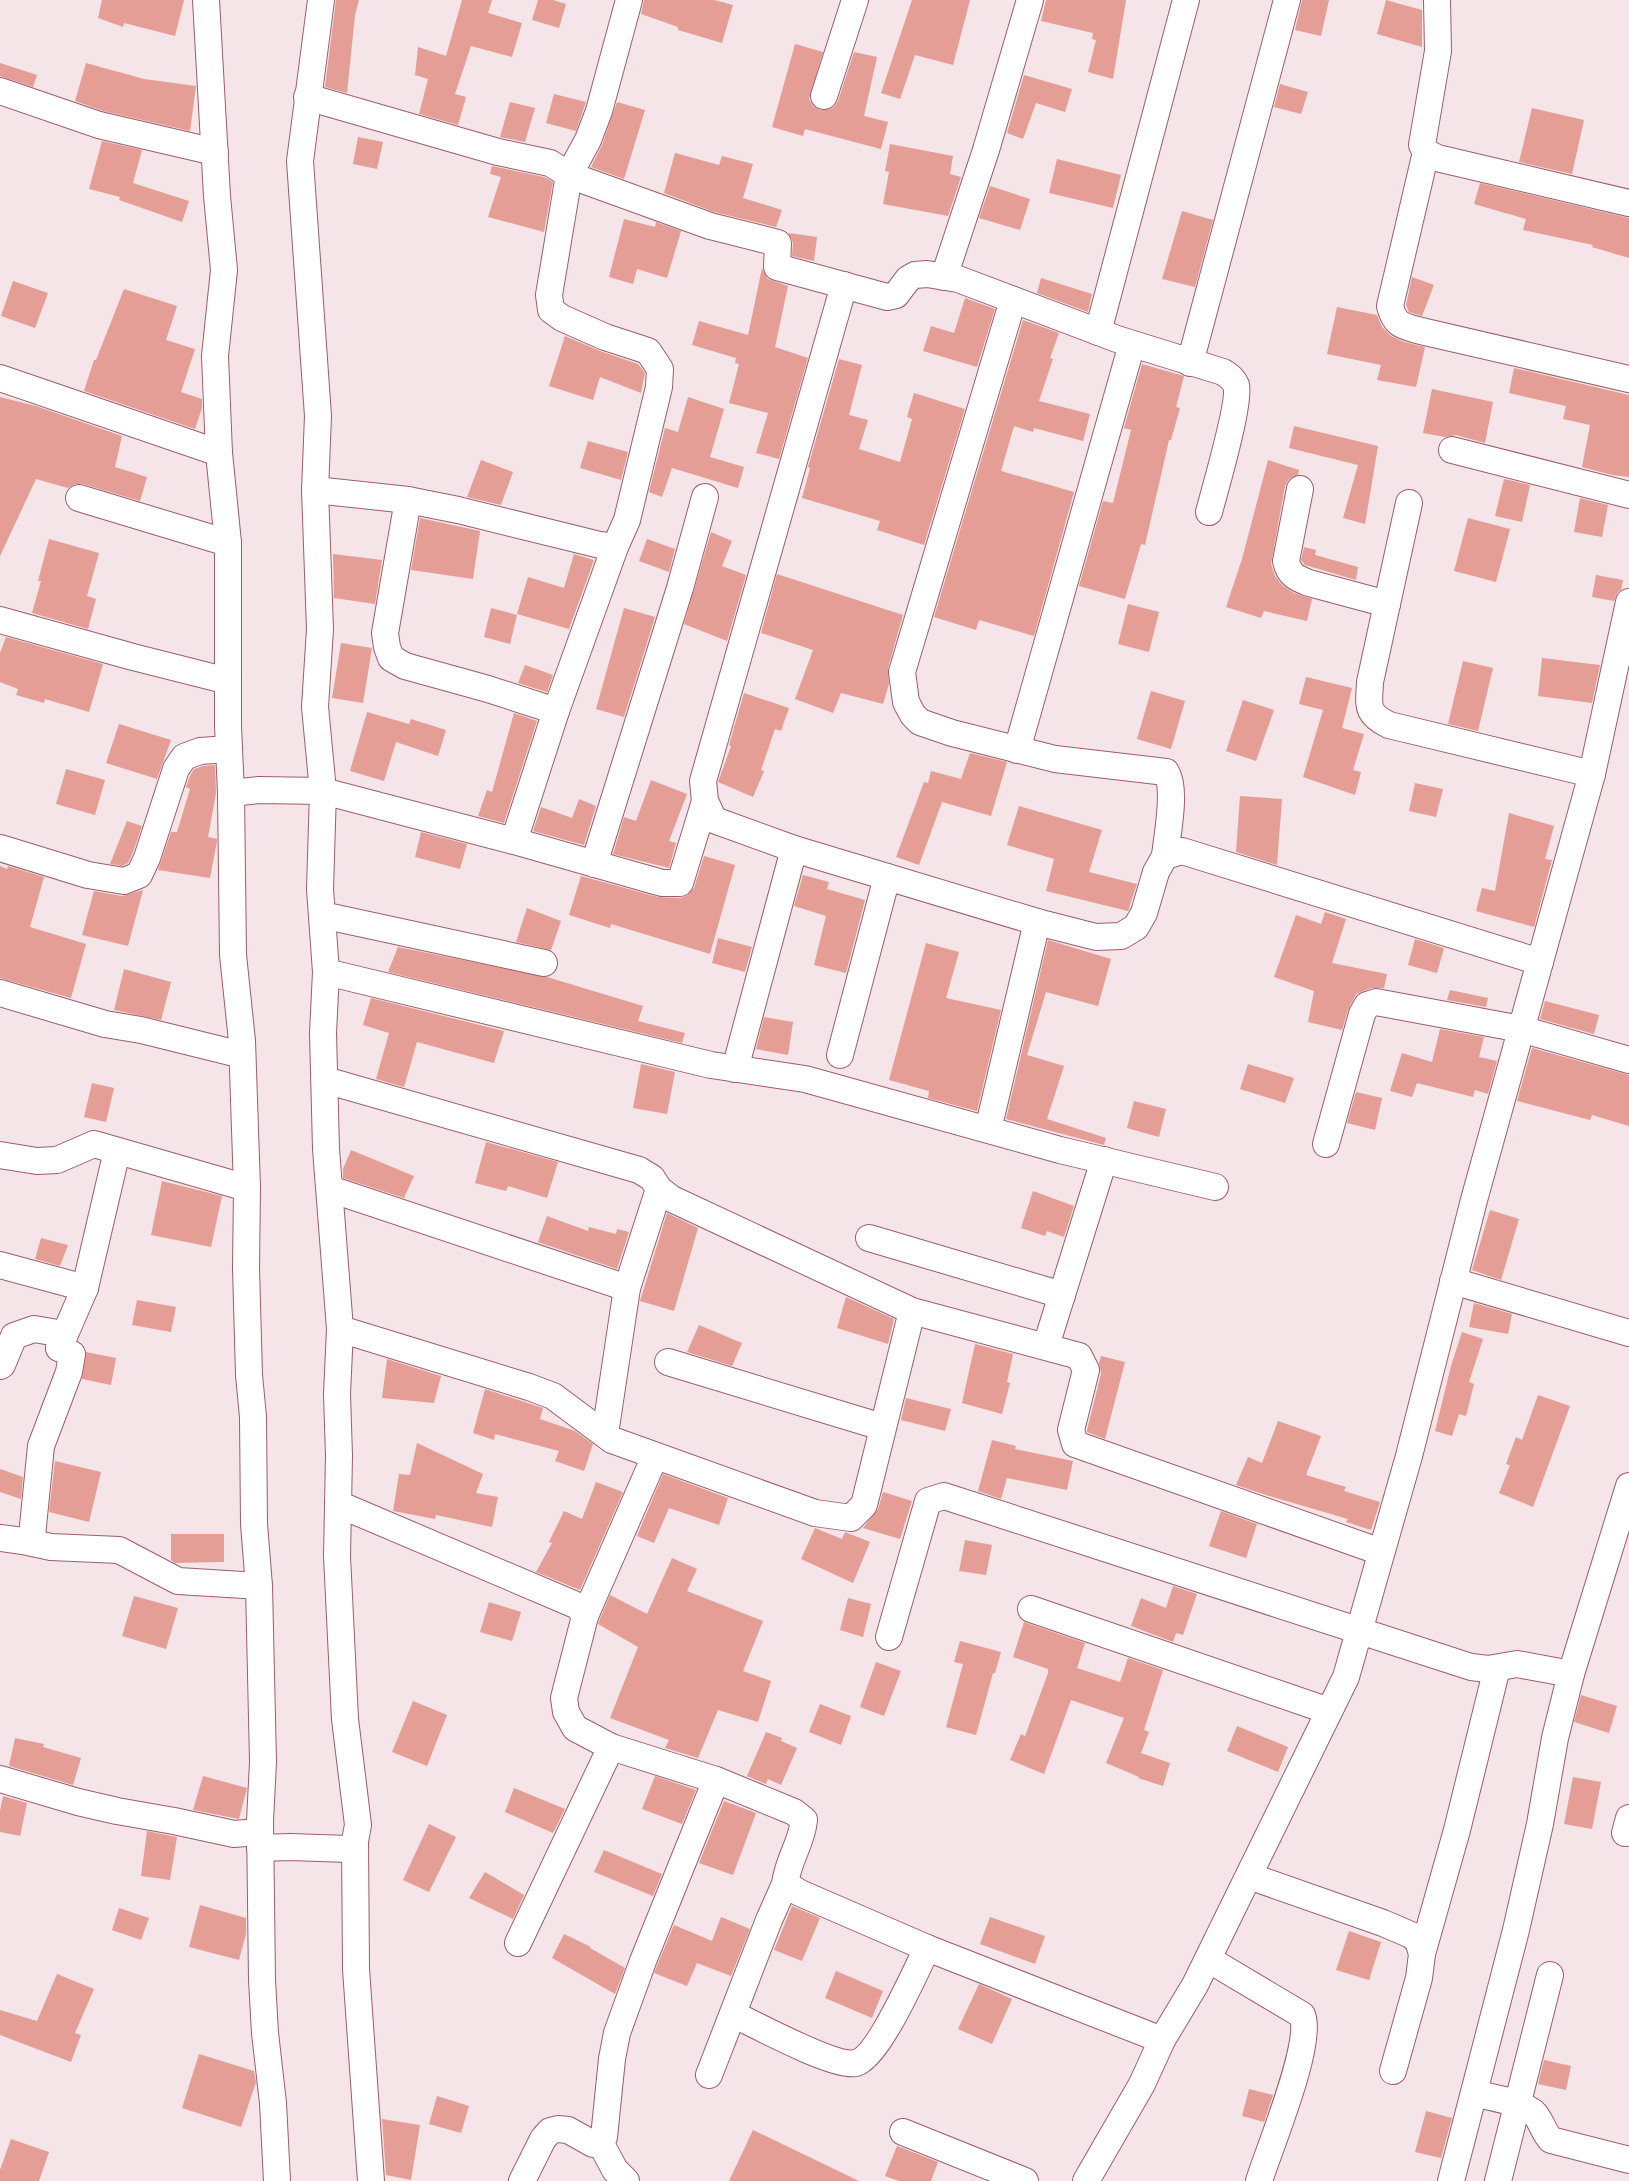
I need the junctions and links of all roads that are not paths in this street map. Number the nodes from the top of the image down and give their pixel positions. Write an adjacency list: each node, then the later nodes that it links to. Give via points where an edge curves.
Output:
1 (206, 0): 12 (street)
2 (321, 0): 10 (street)
3 (629, 0): 14 (street, via 599,111)
4 (855, 0): 11 (street)
5 (1030, 0): 16 (street)
6 (1186, 0): 19 (street)
7 (1287, 0): 21 (street)
8 (1437, 0): 13 (street, via 1438,51 1422,145)
9 (0, 91): 12 (street, via 99,125)
10 (307, 96): 14 (street, via 498,152 550,163); 27 (street, via 300,161 318,416)
11 (824, 96)
12 (215, 152): 25 (street, via 224,270 215,356)
13 (1426, 152): 15 (street, via 1437,158); 23 (street, via 1390,306 1393,318 1400,325 1421,331)
14 (569, 176): 17 (street, via 710,226 778,243 777,267); 35 (street, via 549,295 551,310 604,337 648,351 660,369 627,520)
15 (1629, 203)
16 (945, 277): 17 (street, via 915,275 896,295 887,297); 18 (street)
17 (844, 285): 47 (street, via 703,781)
18 (1013, 300): 19 (street); 43 (street, via 902,672 906,702 920,722)
19 (1098, 332): 20 (street)
20 (1132, 344): 21 (street); 43 (street)
21 (1190, 363): 33 (street, via 1223,372 1237,387)
22 (0, 378): 25 (street)
23 (1629, 379)
24 (1452, 450): 28 (street)
25 (219, 453): 34 (street)
26 (1300, 489): 37 (street, via 1286,561 1288,571 1309,583)
27 (315, 490): 31 (street); 45 (street, via 320,629 315,707)
28 (1629, 495)
29 (705, 496): 52 (street)
30 (79, 498): 34 (street)
31 (408, 500): 35 (street); 41 (street, via 385,633 391,658 405,666)
32 (1408, 503): 37 (street)
33 (1209, 512)
34 (228, 543): 40 (street)
35 (615, 547): 41 (street)
36 (1629, 602): 39 (street)
37 (1387, 604): 44 (street, via 1370,682 1369,708 1375,718 1389,725)
38 (0, 620): 40 (street)
39 (1623, 660): 44 (street)
40 (228, 681): 42 (street)
41 (556, 711): 48 (street)
42 (229, 749): 46 (street); 49 (street, via 184,756 139,875 124,881 88,875)
43 (1017, 750): 51 (street, via 1055,759 1166,772 1171,793)
44 (1592, 774): 56 (street)
45 (317, 791): 46 (street); 48 (street); 54 (street)
46 (231, 793): 62 (street, via 233,955)
47 (705, 801): 50 (street, via 714,819); 52 (street, via 680,883 662,883)
48 (514, 841): 52 (street)
49 (0, 848)
50 (794, 849): 53 (street); 64 (street)
51 (1165, 856): 55 (street, via 1144,913 1136,927 1120,936 1096,937); 56 (street, via 1182,850 1212,858)
52 (594, 864)
53 (887, 877): 55 (street); 61 (street)
54 (322, 915): 57 (street); 58 (street)
55 (1037, 921): 66 (street)
56 (1540, 962): 60 (street)
57 (544, 963)
58 (326, 972): 64 (street); 65 (street)
59 (0, 993): 62 (street, via 105,1023)
60 (1521, 1029): 63 (street); 67 (street, via 1390,1004 1366,1005); 77 (street)
61 (840, 1054)
62 (242, 1055): 72 (street)
63 (1629, 1060)
64 (735, 1069): 70 (street, via 805,1079)
65 (325, 1080): 73 (street, via 639,1170 652,1178); 74 (street)
66 (991, 1117)
67 (1326, 1144)
68 (117, 1151): 69 (street, via 94,1144 57,1160); 72 (street); 78 (street)
69 (0, 1155)
70 (1104, 1160): 71 (street); 80 (street)
71 (1215, 1187)
72 (247, 1188): 96 (street, via 249,1375)
73 (659, 1189): 79 (street); 81 (street, via 672,1199)
74 (330, 1190): 79 (street); 82 (street)
75 (869, 1238): 80 (street)
76 (0, 1265): 78 (street)
77 (1453, 1281): 83 (street); 95 (street)
78 (85, 1288): 85 (street)
79 (627, 1288): 89 (street)
80 (1062, 1295): 84 (street)
81 (912, 1311): 84 (street); 88 (street)
82 (340, 1329): 89 (street, via 554,1396); 92 (street)
83 (1629, 1333)
84 (1046, 1346): 95 (street, via 1079,1356 1086,1370 1071,1430 1075,1444)
85 (59, 1348): 87 (street, via 64,1334 25,1331 14,1336); 94 (street, via 72,1354 41,1446 32,1536)
86 (668, 1362): 88 (street)
87 (0, 1366)
88 (882, 1427): 90 (street, via 864,1505 851,1518 815,1513)
89 (604, 1434): 90 (street)
90 (655, 1456): 98 (street)
91 (1629, 1486): 93 (street)
92 (339, 1504): 98 (street, via 578,1606); 108 (street, via 337,1556 345,1719 358,1826)
93 (1624, 1523): 102 (street)
94 (11, 1540): 96 (street, via 51,1547 119,1550 178,1581)
95 (1381, 1552): 99 (street)
96 (259, 1586): 107 (street, via 263,1762)
97 (1031, 1609): 103 (street)
98 (585, 1616): 104 (street, via 564,1698 566,1712 575,1728)
99 (1359, 1632): 100 (street, via 944,1496 928,1501); 101 (street, via 1471,1667); 103 (street, via 1346,1677)
100 (889, 1636)
101 (1497, 1668): 102 (street, via 1517,1664); 113 (street)
102 (1571, 1674): 120 (street, via 1540,1824)
103 (1329, 1711): 109 (street)
104 (611, 1747): 106 (street); 111 (street)
105 (0, 1779): 107 (street, via 68,1800)
106 (716, 1780): 110 (street, via 794,1812 804,1820); 123 (street, via 617,2033 604,2137)
107 (260, 1840): 108 (street, via 290,1847); 125 (street, via 265,2033)
108 (352, 1845): 126 (street, via 356,1969)
109 (1249, 1876): 113 (street, via 1411,1935 1418,1941); 114 (street)
110 (785, 1884): 112 (street); 116 (street)
111 (519, 1942)
112 (927, 1948): 116 (street, via 879,2042 856,2063 844,2064 822,2056); 117 (street)
113 (1422, 1954): 118 (street)
114 (1208, 1959): 117 (street); 131 (street, via 1302,2015 1305,2022 1299,2063)
115 (1550, 1974): 121 (street)
116 (733, 2014): 119 (street)
117 (1162, 2040): 130 (street, via 1142,2084)
118 (1393, 2071)
119 (710, 2075)
120 (1474, 2093): 121 (street); 132 (street)
121 (1518, 2105): 124 (street, via 1534,2113 1551,2139); 133 (street)
122 (903, 2132): 129 (street)
123 (600, 2142): 127 (street, via 593,2144 568,2130 550,2131); 128 (street, via 615,2170)
124 (1629, 2160)
125 (277, 2181)
126 (371, 2181)
127 (522, 2181)
128 (626, 2181)
129 (1025, 2181)
130 (1086, 2181)
131 (1259, 2181)
132 (1451, 2181)
133 (1498, 2181)

